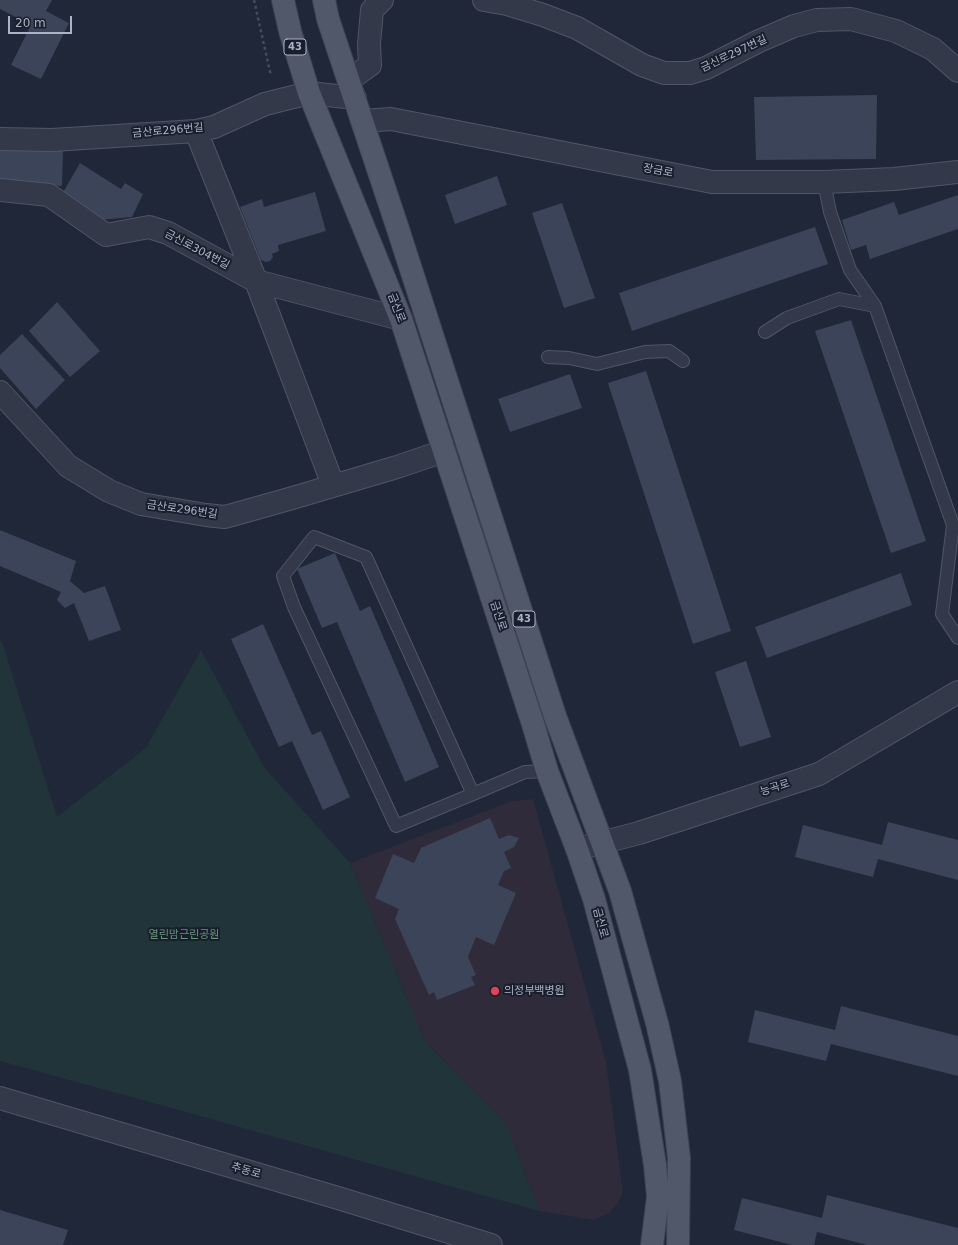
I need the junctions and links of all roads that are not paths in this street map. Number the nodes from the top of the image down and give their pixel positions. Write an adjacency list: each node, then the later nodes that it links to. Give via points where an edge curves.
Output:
1 (283, 0): 7 (main road, 금신로 / 43)
2 (324, 0): 6 (main road, 43)
3 (382, 0): 6 (street, via 372,10 370,65)
4 (484, 0): 5 (street, 금신로297번길, via 507,4 577,28 642,65 664,73 690,74 794,26 817,20 851,19 896,31 933,50)
5 (958, 71)
6 (352, 89): 7 (street, 금산로296번길); 8 (main road, 43)
7 (309, 94): 9 (street, 금산로296번길, via 265,104 214,127); 16 (main road, 금신로 / 43)
8 (362, 121): 12 (street, 장금로, via 391,119 712,182); 27 (main road, 43, via 555,716)
9 (196, 131): 10 (street, 금산로296번길, via 52,140); 14 (street)
10 (0, 139)
11 (958, 172): 12 (street, 장금로, via 894,179)
12 (824, 182): 15 (lane, via 830,212 850,270)
13 (0, 190): 14 (street, 금신로304번길, via 49,194 106,236 148,227 168,233)
14 (256, 281): 16 (street, 금신로304번길); 22 (street)
15 (875, 306): 17 (lane, via 839,299 787,318); 23 (lane, via 953,524 942,614)
16 (401, 319): 21 (main road, 금신로 / 43)
17 (765, 332)
18 (548, 357): 19 (lane, via 570,358 597,364 645,352 669,351)
19 (683, 361)
20 (0, 392): 22 (street, 금산로296번길, via 68,466 109,491 140,504 224,517)
21 (444, 451): 22 (street, 금산로296번길); 25 (main road, 금신로 / 43)
22 (334, 485)
23 (958, 638)
24 (958, 692): 27 (street, 능곡로, via 819,774 639,832)
25 (547, 771): 26 (lane, via 525,772); 28 (main road, 금신로 / 43)
26 (473, 794): 26 (lane, via 396,826 294,607 283,576 314,537 366,557)
27 (602, 841): 28 (street, 능곡로); 32 (main road, 43, via 620,891 657,1023 670,1081 679,1158)
28 (577, 849): 31 (main road, 금신로 / 43, via 594,899 640,1070 658,1197)
29 (0, 1098): 30 (street, 추동로)
30 (491, 1245)
31 (652, 1245)
32 (678, 1245)

